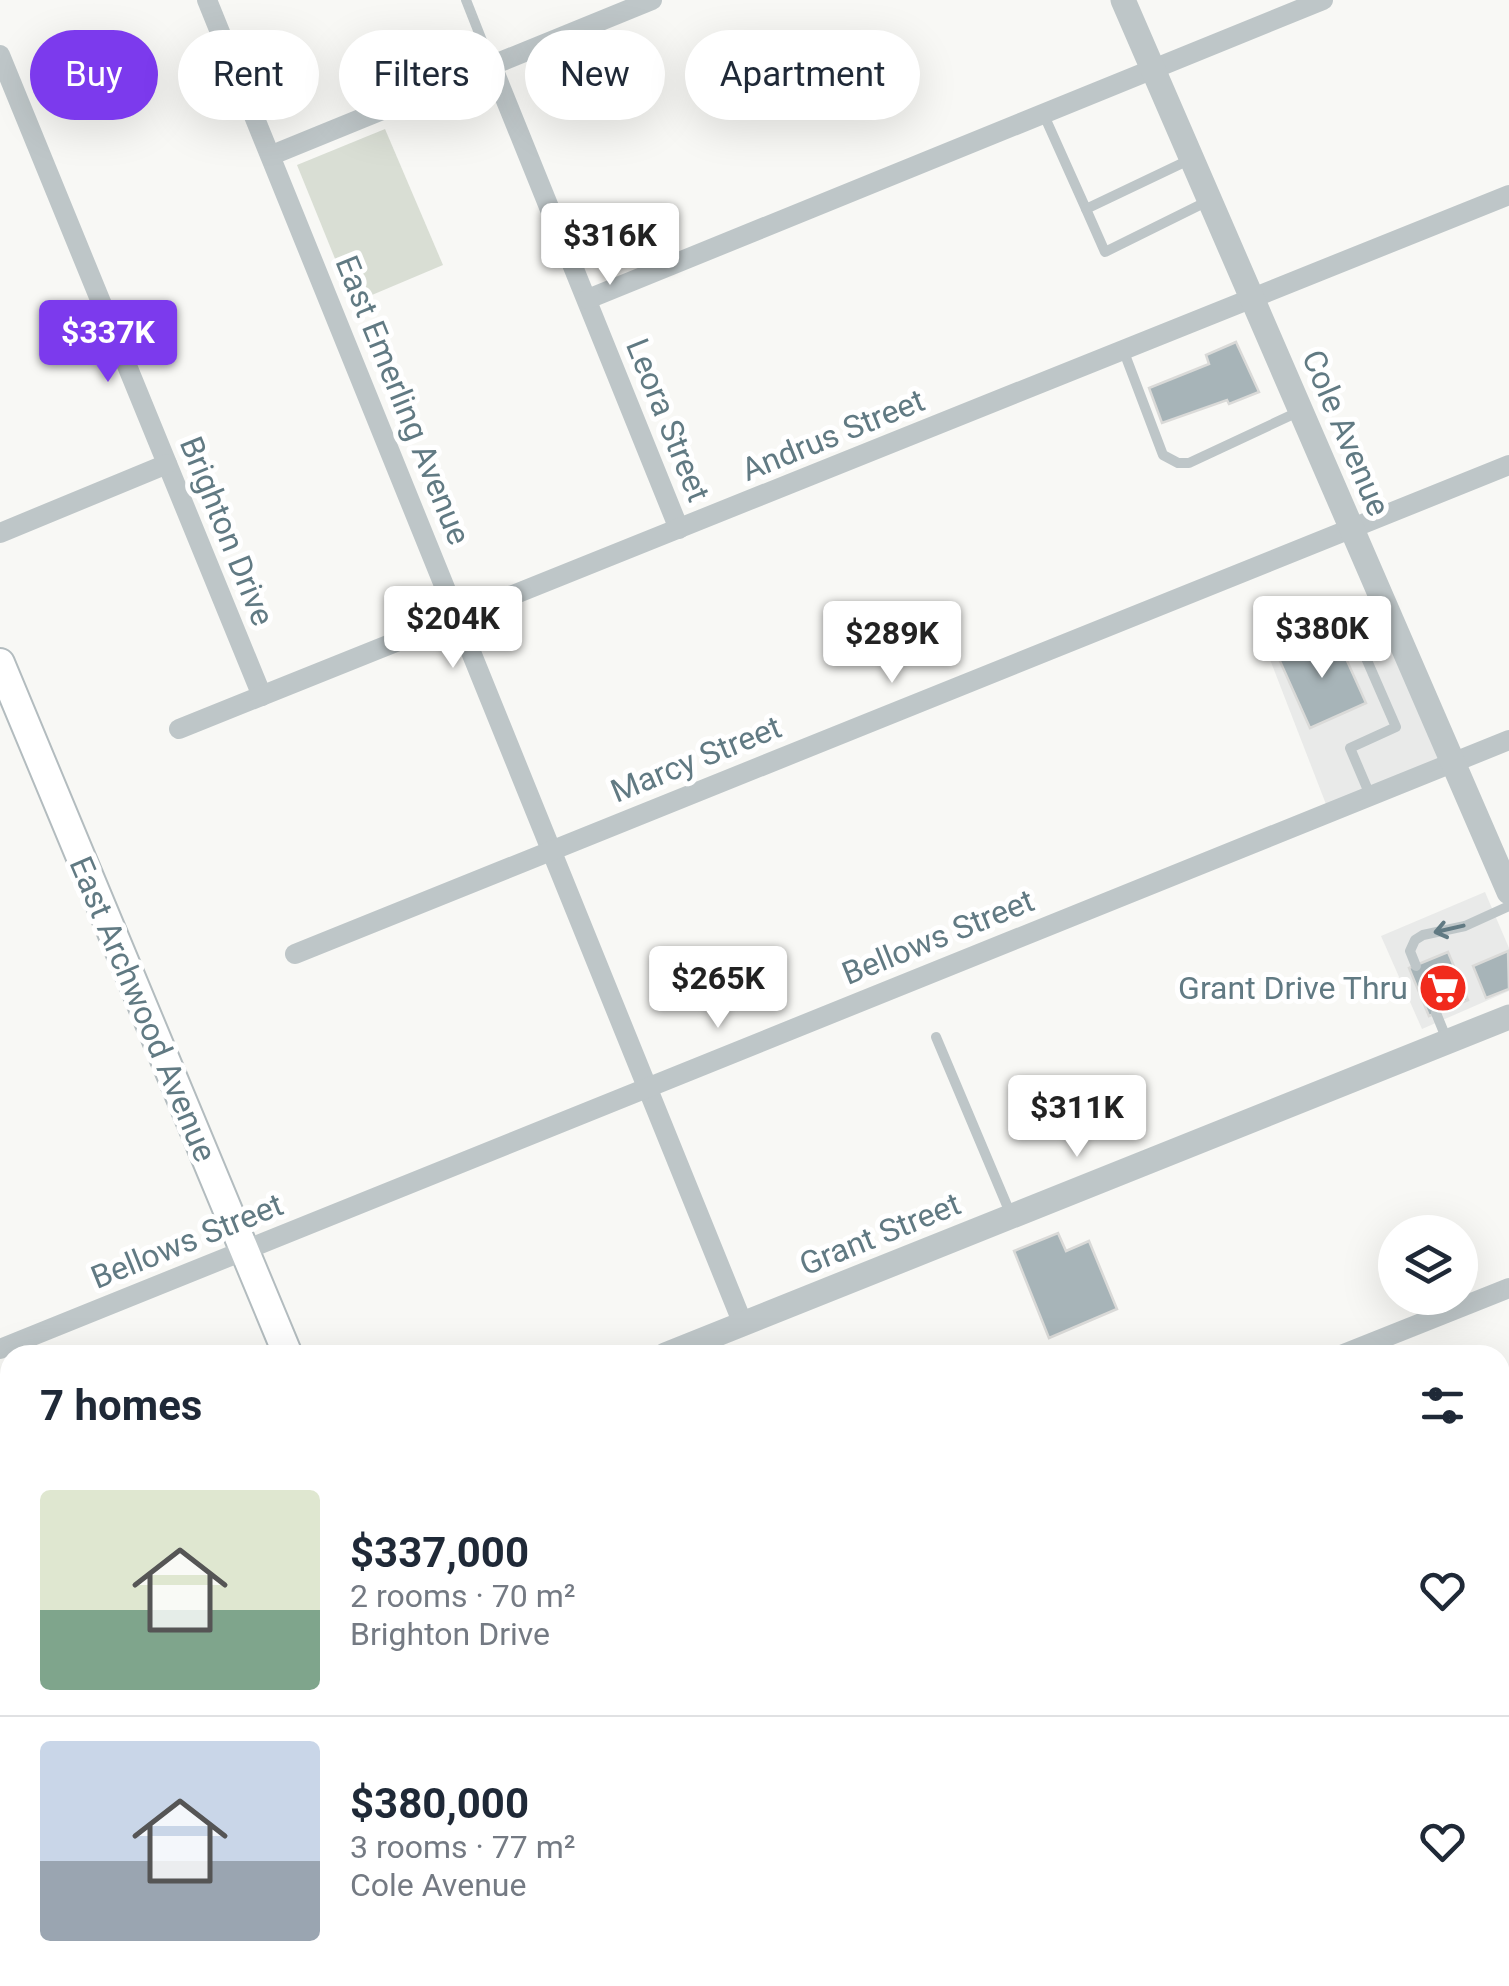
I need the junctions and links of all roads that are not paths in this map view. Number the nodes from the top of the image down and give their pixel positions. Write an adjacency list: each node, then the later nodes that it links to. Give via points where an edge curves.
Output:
1 (208, 0): 13 (street, East Emerling Avenue)
2 (466, 0): 6 (lane, Leora Street)
3 (652, 0): 8 (street)
4 (1124, 0): 9 (street, Cole Avenue)
5 (1323, 0): 9 (street)
6 (478, 30)
7 (0, 56): 22 (street, Brighton Drive)
8 (505, 61)
9 (1154, 70): 11 (street); 14 (street, Cole Avenue)
10 (505, 97): 18 (street, Leora Street)
11 (1043, 112): 17 (lane); 18 (street)
12 (359, 120): 13 (street)
13 (272, 155): 27 (street, East Emerling Avenue)
14 (1192, 158): 16 (street, Cole Avenue); 17 (lane)
15 (1509, 195): 19 (street, Andrus Street)
16 (1211, 200): 17 (lane, via 1105,252); 19 (street, Cole Avenue)
17 (1086, 210)
18 (588, 298): 24 (street, Leora Street)
19 (1254, 300): 20 (street, Andrus Street); 21 (street, Cole Avenue)
20 (1124, 352): 21 (lane, via 1163,454 1178,463); 24 (street, Andrus Street)
21 (1301, 411): 25 (street, Cole Avenue)
22 (167, 464): 26 (street); 30 (street, Brighton Drive)
23 (1509, 465): 25 (street, Marcy Street)
24 (679, 529): 27 (street, Andrus Street)
25 (1352, 529): 28 (street, Cole Avenue); 35 (street, Marcy Street)
26 (0, 533)
27 (459, 617): 30 (street, Andrus Street); 35 (street, East Emerling Avenue)
28 (1394, 626): 33 (street, Cole Avenue); 34 (lane, via 1359,642 1396,727 1350,748)
29 (0, 663): 46 (main road, East Archwood Avenue)
30 (262, 696): 31 (street, Andrus Street)
31 (179, 730)
32 (1509, 740): 33 (street, Bellows Street)
33 (1455, 762): 34 (street, Bellows Street); 36 (street, Cole Avenue)
34 (1370, 795): 44 (street, Bellows Street)
35 (552, 849): 38 (street, Marcy Street); 44 (street, East Emerling Avenue)
36 (1509, 892)
37 (1509, 906): 39 (lane, one-way to 39, via 1414,940)
38 (295, 954)
39 (1416, 966)
40 (1436, 1013): 43 (lane)
41 (1509, 1016): 43 (street, Grant Street)
42 (936, 1037): 45 (lane)
43 (1448, 1041): 45 (street, Grant Street)
44 (646, 1087): 46 (street, Bellows Street); 48 (street, East Emerling Avenue)
45 (1012, 1216): 48 (street, Grant Street)
46 (243, 1250): 49 (street, Bellows Street); 50 (main road, East Archwood Avenue)
47 (1509, 1288): 52 (street)
48 (743, 1324): 51 (street, Grant Street)
49 (10, 1345)
50 (284, 1345)
51 (690, 1345)
52 (1366, 1345)

